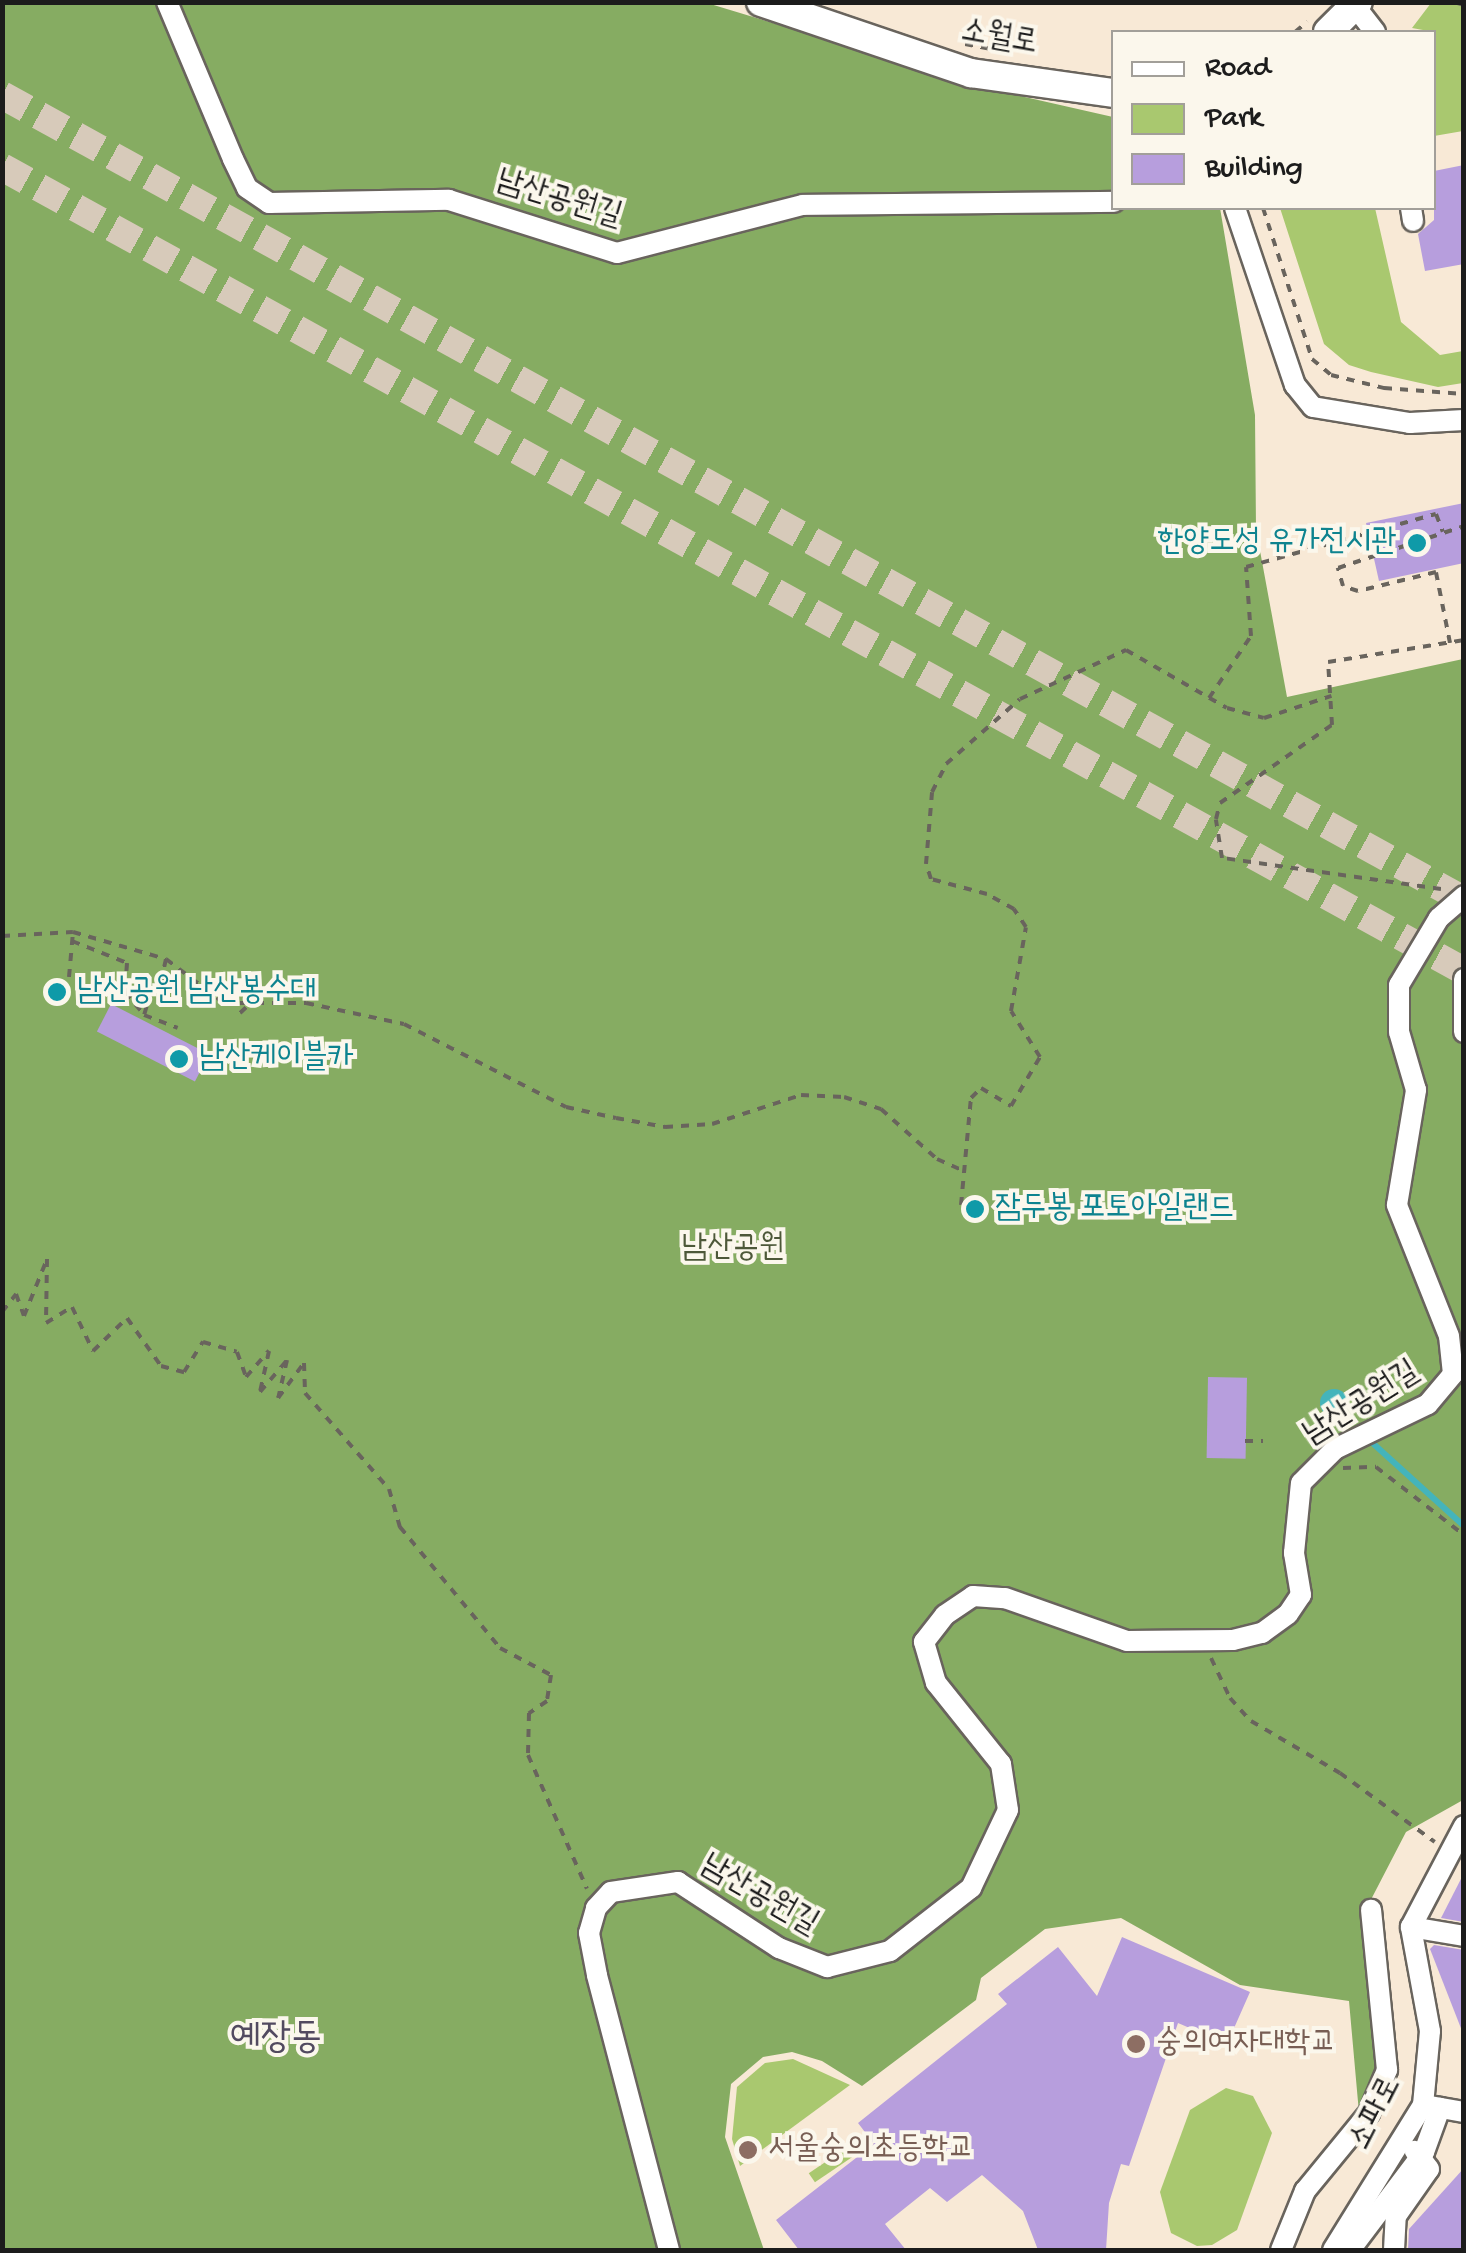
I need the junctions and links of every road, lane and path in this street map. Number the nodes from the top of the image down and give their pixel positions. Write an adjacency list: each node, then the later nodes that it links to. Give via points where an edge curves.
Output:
1 (168, 2): 12 (street, 남산공원길, via 232,159 248,188 270,202 449,200 617,252 803,205)
2 (761, 2): 10 (main road, 소월로, via 971,73)
3 (1454, 2): 5 (path)
4 (789, 4): 11 (main road, 소월로, via 970,66)
5 (1464, 6)
6 (1362, 17): 7 (main road)
7 (1333, 30)
8 (952, 42): 9 (path)
9 (1003, 52)
10 (1111, 89)
11 (1111, 89)
12 (1111, 202)
13 (1236, 210): 16 (street, via 1295,385 1313,407 1410,423)
14 (1264, 210): 15 (path, via 1312,359 1331,376)
15 (1464, 394)
16 (1464, 420)
17 (1464, 526): 18 (path)
18 (1443, 532): 20 (path, via 1338,568 1342,586 1358,592 1436,572); 22 (path, via 1436,514 1246,567 1252,636)
19 (1464, 640): 20 (path)
20 (1450, 643): 21 (path, via 1328,662)
21 (1331, 696): 22 (path, via 1264,718); 23 (path, via 1332,725 1220,803 1222,858)
22 (1209, 698): 35 (path, via 1126,650 1020,700 946,764 932,792 926,864 931,879 987,894 1014,910 1026,927 1011,1010 1040,1058 1012,1106 981,1088 971,1098)
23 (1455, 893): 40 (street, 남산공원길, via 1399,985 1399,1032 1416,1090 1397,1206 1449,1336 1452,1374 1428,1404 1334,1449)
24 (73, 932): 25 (path); 26 (path); 27 (path)
25 (2, 936)
26 (72, 941): 28 (path); 32 (path, via 127,964 125,992)
27 (166, 959): 30 (path, via 224,1005); 32 (path)
28 (69, 977)
29 (1464, 978): 34 (street)
30 (253, 1000): 31 (path); 35 (path, via 306,1003 404,1024 566,1106 665,1127 732,1120 801,1096 844,1097 882,1109 937,1159)
31 (240, 1013)
32 (144, 1016): 33 (path)
33 (178, 1028)
34 (1464, 1032)
35 (962, 1170): 36 (path, via 962,1205)
36 (974, 1207)
37 (2, 1312): 45 (path, via 16,1294 24,1316 48,1259 46,1324 72,1307 92,1351 126,1318 161,1366 184,1372 203,1342 237,1352 246,1376 269,1350 260,1392 287,1360 278,1398 304,1363 304,1393 389,1489 400,1527 500,1648 551,1675 547,1701 529,1712 528,1755)
38 (1246, 1441): 39 (path)
39 (1263, 1441)
40 (1301, 1483): 41 (path, via 1341,1468 1376,1467); 42 (street, 남산공원길, via 1294,1554 1301,1595 1262,1633)
41 (1464, 1536)
42 (1203, 1640): 44 (path, via 1230,1698 1251,1721 1340,1773); 45 (street, 남산공원길, via 1127,1641 1005,1598 973,1596 945,1615 924,1642 936,1683 1001,1764 1008,1810 971,1888 890,1951 827,1967 779,1948 678,1882 611,1892)
43 (1464, 1826): 44 (street)
44 (1447, 1850): 47 (street)
45 (596, 1908): 52 (street, via 590,1933 597,1975)
46 (1371, 1910): 53 (street, via 1387,2070 1369,2112 1305,2191)
47 (1411, 1927): 48 (street); 49 (street, 소파로, via 1430,2031)
48 (1464, 1936)
49 (1431, 2106): 50 (street); 51 (street, 소파로); 55 (street, via 1424,2152)
50 (1464, 2112)
51 (1400, 2145): 54 (street, 소파로); 56 (street, via 1426,2158 1429,2168 1396,2216)
52 (670, 2250)
53 (1280, 2250)
54 (1333, 2250)
55 (1350, 2250)
56 (1394, 2250)

